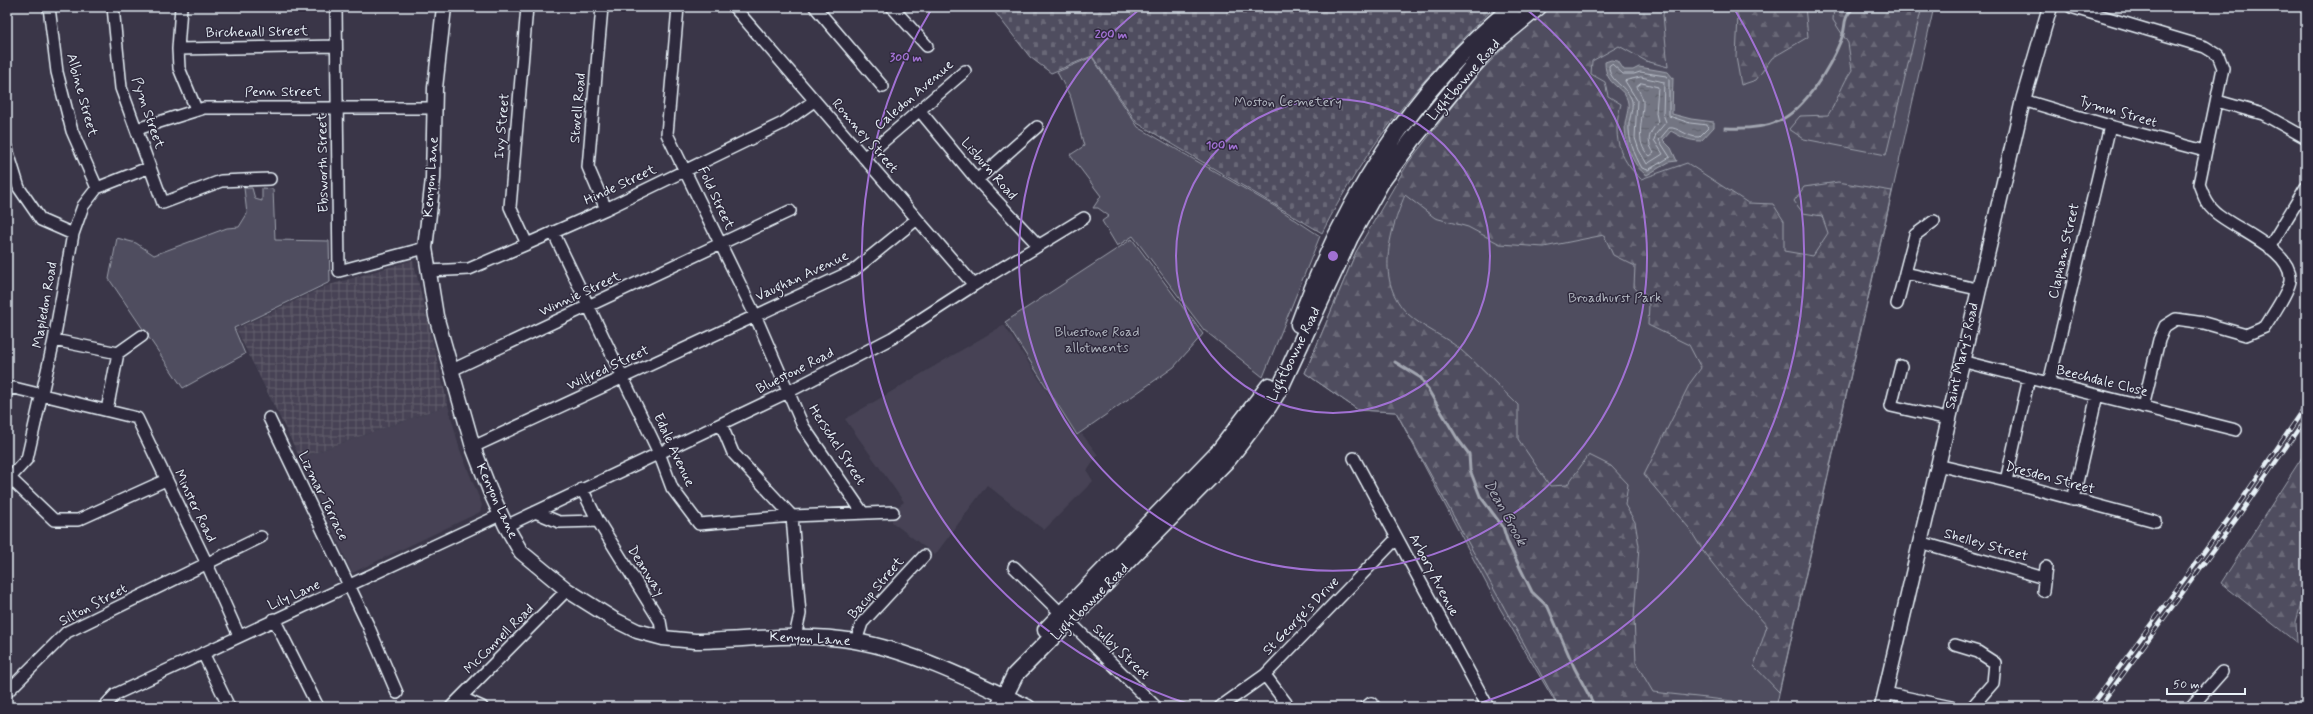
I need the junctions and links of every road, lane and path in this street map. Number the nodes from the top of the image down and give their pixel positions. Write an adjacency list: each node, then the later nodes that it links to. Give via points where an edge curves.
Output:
1 (49, 7): 40 (street, Albine Street, via 57,72 72,131)
2 (113, 7): 30 (street, Pym Street, via 121,88)
3 (181, 7): 18 (street)
4 (336, 7): 16 (street, Ebsworth Street)
5 (444, 7): 25 (street, Kenyon Lane)
6 (527, 7): 48 (street, Ivy Street, via 510,208)
7 (602, 7): 41 (street, Stovell Road, via 588,168)
8 (678, 7): 36 (street, Fold Street, via 667,134)
9 (734, 7): 22 (street, Romney Street)
10 (814, 7): 20 (street)
11 (892, 7): 17 (street)
12 (1513, 7): 107 (main road, Lightbowne Road, via 1458,58 1414,107 1390,142 1359,191 1316,278 1297,331 1273,381 1220,450)
13 (1538, 7): 107 (main road, Lightbowne Road, via 1486,50 1381,182 1350,237 1280,386 1268,407 1229,458)
14 (2050, 7): 21 (street, Saint Mary's Road)
15 (2071, 7): 23 (street, via 2212,50 2218,55 2223,68)
16 (336, 46): 18 (street, Birchenall Street); 24 (street, Ebsworth Street)
17 (927, 46)
18 (178, 49): 26 (street, via 179,68)
19 (965, 70): 27 (street, Caledon Avenue)
20 (883, 87)
21 (2023, 100): 28 (street, Tymm Street); 56 (street, Saint Mary's Road)
22 (814, 101): 34 (street, Romney Street); 36 (street, Hinde Street, via 783,123)
23 (2217, 101): 31 (street, via 2263,114); 33 (street)
24 (337, 107): 25 (street, Penn Street); 26 (street, Penn Street); 51 (street, Ebsworth Street, via 339,271)
25 (434, 108): 51 (street, Kenyon Lane, via 433,179)
26 (196, 109): 30 (street, Penn Street)
27 (920, 111): 34 (street, Caledon Avenue); 38 (street, Lisburn Road)
28 (2110, 126): 33 (street, Tymm Street); 68 (street, Clapham Street)
29 (1037, 127): 38 (street)
30 (137, 129): 35 (street, Pym Street)
31 (2306, 138)
32 (7, 148): 47 (street, via 19,188 41,220)
33 (2205, 151): 52 (street, via 2200,184 2204,198 2214,211)
34 (864, 158): 44 (street, Romney Street)
35 (150, 167): 37 (street, Pym Street, via 163,203 221,181); 40 (street)
36 (686, 170): 41 (street, Hinde Street); 49 (street, Fold Street)
37 (270, 179)
38 (978, 180): 50 (street, Lisburn Road)
39 (2306, 187): 52 (street)
40 (97, 188): 47 (street, Mapledon Road, via 83,206)
41 (606, 209): 46 (street, Hinde Street)
42 (790, 211): 49 (street, Winnie Street)
43 (1084, 218): 50 (street, Bluestone Road)
44 (917, 219): 55 (street, Romney Street); 59 (street, Vaughan Avenue, via 854,270)
45 (1934, 221): 54 (street, via 1916,235)
46 (553, 232): 48 (street, Hinde Street); 58 (street, Edale Avenue)
47 (73, 234): 61 (street, Mapledon Road)
48 (527, 244): 53 (street, Hinde Street, via 469,269)
49 (720, 244): 58 (street, Winnie Street); 59 (street, Fold Street)
50 (1038, 245): 55 (street, Bluestone Road)
51 (426, 248): 53 (street, Kenyon Lane)
52 (2269, 248): 73 (street, via 2284,261 2290,271 2290,282 2265,327 2246,335 2204,323 2176,319 2165,326 2159,340)
53 (428, 270): 65 (street, Kenyon Lane, via 436,316)
54 (1905, 273): 56 (street); 57 (street)
55 (974, 285): 70 (street, Bluestone Road, via 892,338)
56 (1977, 289): 63 (street, Saint Mary's Road)
57 (1896, 304)
58 (588, 307): 65 (street, Winnie Street); 66 (street, Edale Avenue)
59 (755, 315): 66 (street, Wilfred Street); 70 (street, Fold Street)
60 (142, 336): 62 (street)
61 (54, 340): 62 (street); 71 (street, Mapledon Road)
62 (118, 354): 74 (street)
63 (1961, 361): 67 (street, Beechdale Close); 76 (street, Saint Mary's Road)
64 (1901, 366): 76 (street, via 1891,406)
65 (452, 370): 79 (street, Kenyon Lane)
66 (623, 378): 79 (street, Wilfred Street); 80 (street, Edale Avenue)
67 (2028, 378): 68 (street, Beechdale Close); 85 (street)
68 (2048, 383): 72 (street, Beechdale Close)
69 (7, 390): 71 (street, via 14,388)
70 (788, 392): 77 (street, Bluestone Road); 90 (street, Herschel Street, via 803,426)
71 (42, 395): 74 (street); 83 (street, Mapledon Road, via 27,460)
72 (2097, 395): 73 (street, Beechdale Close); 87 (street)
73 (2143, 407): 78 (street, Beechdale Close)
74 (106, 410): 84 (street, Minster Road, via 137,418)
75 (269, 418): 103 (street, Lizmar Terrace)
76 (1948, 419): 82 (street, Saint Mary's Road)
77 (721, 424): 80 (street, Bluestone Road); 91 (street, via 733,453)
78 (2236, 430)
79 (473, 447): 92 (street, Kenyon Lane)
80 (659, 453): 86 (street, Bluestone Road); 91 (street, Edale Avenue, via 672,488 699,524)
81 (1354, 458): 96 (street, Arbory Avenue)
82 (1937, 465): 85 (street, Dresden Street); 97 (street, Saint Mary's Road)
83 (8, 480): 84 (street, via 54,520 78,520)
84 (166, 480): 99 (street, Minster Road)
85 (2006, 481): 87 (street, Dresden Street)
86 (582, 489): 88 (street, Bluestone Road); 93 (street, Deanway)
87 (2073, 500): 94 (street, Dresden Street)
88 (535, 512): 92 (street, Bluestone Road); 93 (street, via 559,522)
89 (892, 512): 90 (street, Edale Avenue)
90 (863, 513): 91 (street, Edale Avenue)
91 (792, 516): 109 (street, via 800,614)
92 (503, 521): 103 (street, Lily Lane); 104 (street, Kenyon Lane, via 521,552)
93 (598, 521): 110 (street, Deanway, via 660,621)
94 (2155, 521)
95 (261, 537): 99 (street, Silton Street)
96 (1397, 538): 115 (street, St George's Drive); 132 (street, Arbory Avenue)
97 (1920, 542): 102 (street, Shelley Street); 118 (street, Saint Mary's Road)
98 (924, 556): 111 (street, Bacup Street, via 862,623)
99 (207, 564): 108 (street, Minster Road); 116 (street, Silton Street, via 67,632)
100 (1014, 567): 107 (street, Sulby Street)
101 (2046, 567): 102 (street, Shelley Street)
102 (2044, 578): 105 (street, Shelley Street)
103 (350, 586): 106 (street, Lily Lane); 117 (street, Lizmar Terrace)
104 (567, 590): 110 (street, Kenyon Lane, via 613,620 637,631); 119 (street, McConnell Road)
105 (2043, 591)
106 (274, 619): 108 (street, Lily Lane); 123 (street)
107 (1066, 619): 120 (main road, Lightbowne Road, via 1016,675); 127 (street, Sulby Street)
108 (238, 636): 113 (street, Lily Lane)
109 (796, 636): 110 (street, Kenyon Lane, via 695,641); 111 (street, Kenyon Lane)
110 (663, 638)
111 (856, 641): 120 (street, Kenyon Lane, via 908,656)
112 (1955, 645): 135 (street, via 1978,652 1995,664 1993,683)
113 (203, 653): 121 (street, Lily Lane, via 116,694); 122 (street)
114 (2222, 672): 136 (street)
115 (1265, 675): 128 (street, St George's Drive); 129 (street)
116 (7, 692)
117 (397, 693)
118 (1885, 693): 133 (street, Saint Mary's Road); 134 (street)
119 (462, 698): 124 (street, McConnell Road); 125 (street)
120 (1001, 701): 126 (street, Kenyon Lane)
121 (104, 707)
122 (229, 707)
123 (318, 707)
124 (451, 707)
125 (482, 707)
126 (1028, 707)
127 (1156, 707)
128 (1220, 707)
129 (1289, 707)
130 (1366, 707): 131 (street, via 1371,703)
131 (1375, 707)
132 (1488, 707)
133 (1882, 707)
134 (1952, 707)
135 (1972, 707)
136 (2191, 707)

